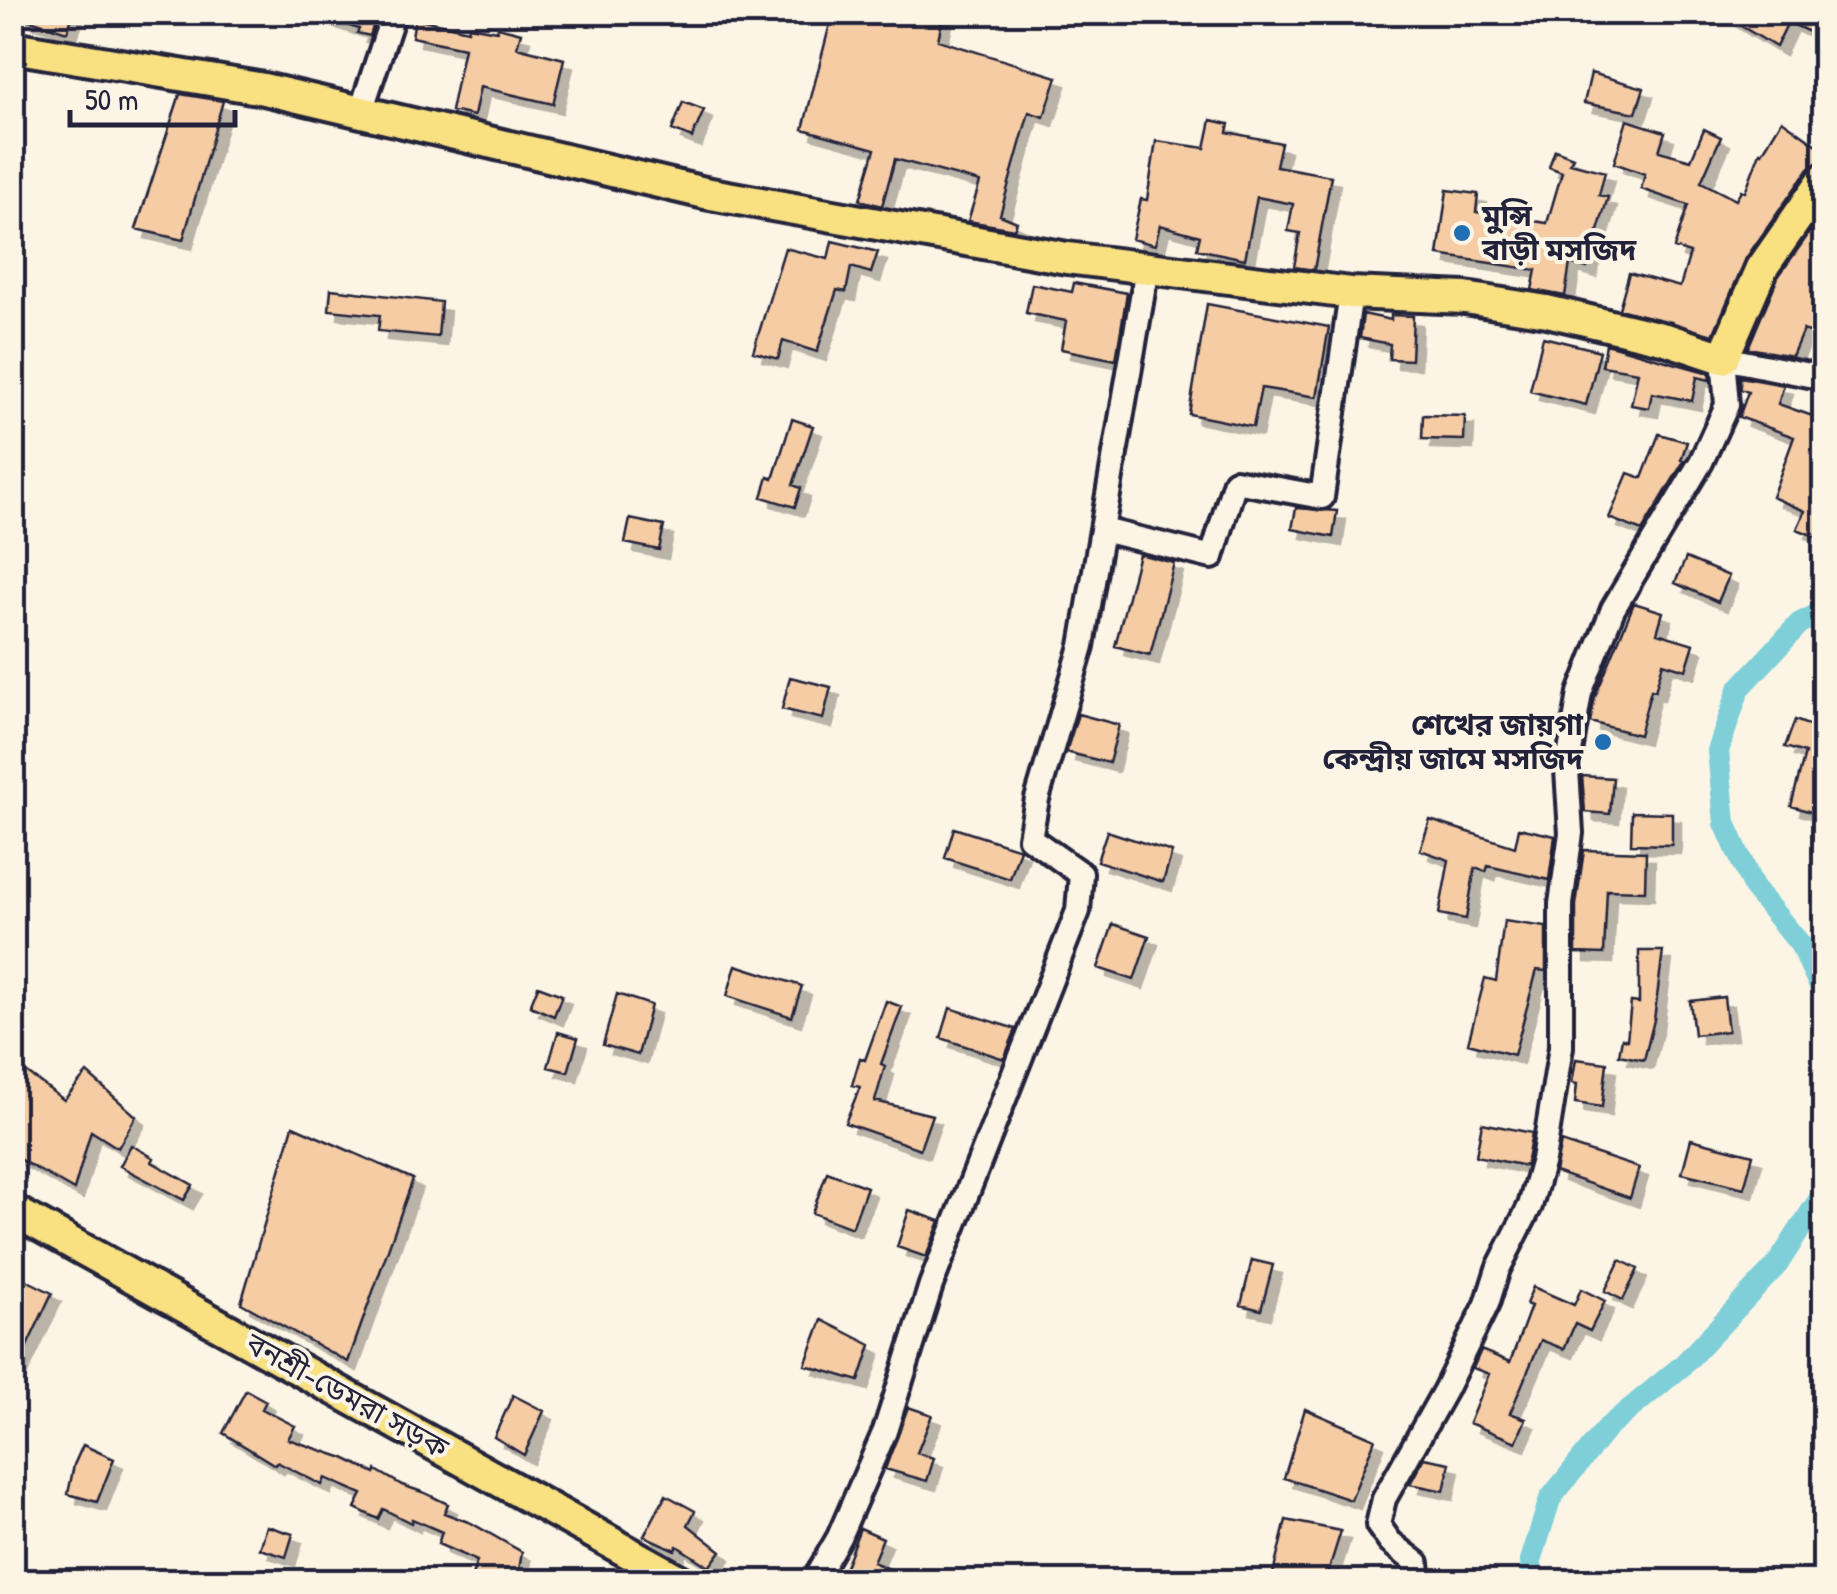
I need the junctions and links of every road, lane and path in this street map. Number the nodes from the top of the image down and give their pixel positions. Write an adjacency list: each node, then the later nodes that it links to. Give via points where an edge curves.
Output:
1 (394, 12): 3 (street)
2 (12, 48): 3 (main road, via 264,88)
3 (360, 111): 5 (main road, via 705,192)
4 (1824, 179): 7 (main road, via 1762,268)
5 (1147, 268): 6 (main road); 9 (street)
6 (1351, 293): 7 (main road, via 1464,298 1547,311); 9 (street, via 1322,497 1235,481 1212,557)
7 (1723, 358): 8 (street); 13 (street, via 1727,404 1693,477 1613,610 1580,693 1560,904 1561,1046 1543,1160 1487,1304 1384,1498 1378,1525 1417,1563)
8 (1824, 378)
9 (1104, 530): 12 (street, via 1082,646 1030,838 1082,874 1078,911 931,1285 885,1431)
10 (12, 1210): 11 (main road, বনশ্রী-ডেমরা সড়ক)
11 (682, 1582)
12 (813, 1582)
13 (1420, 1582)

